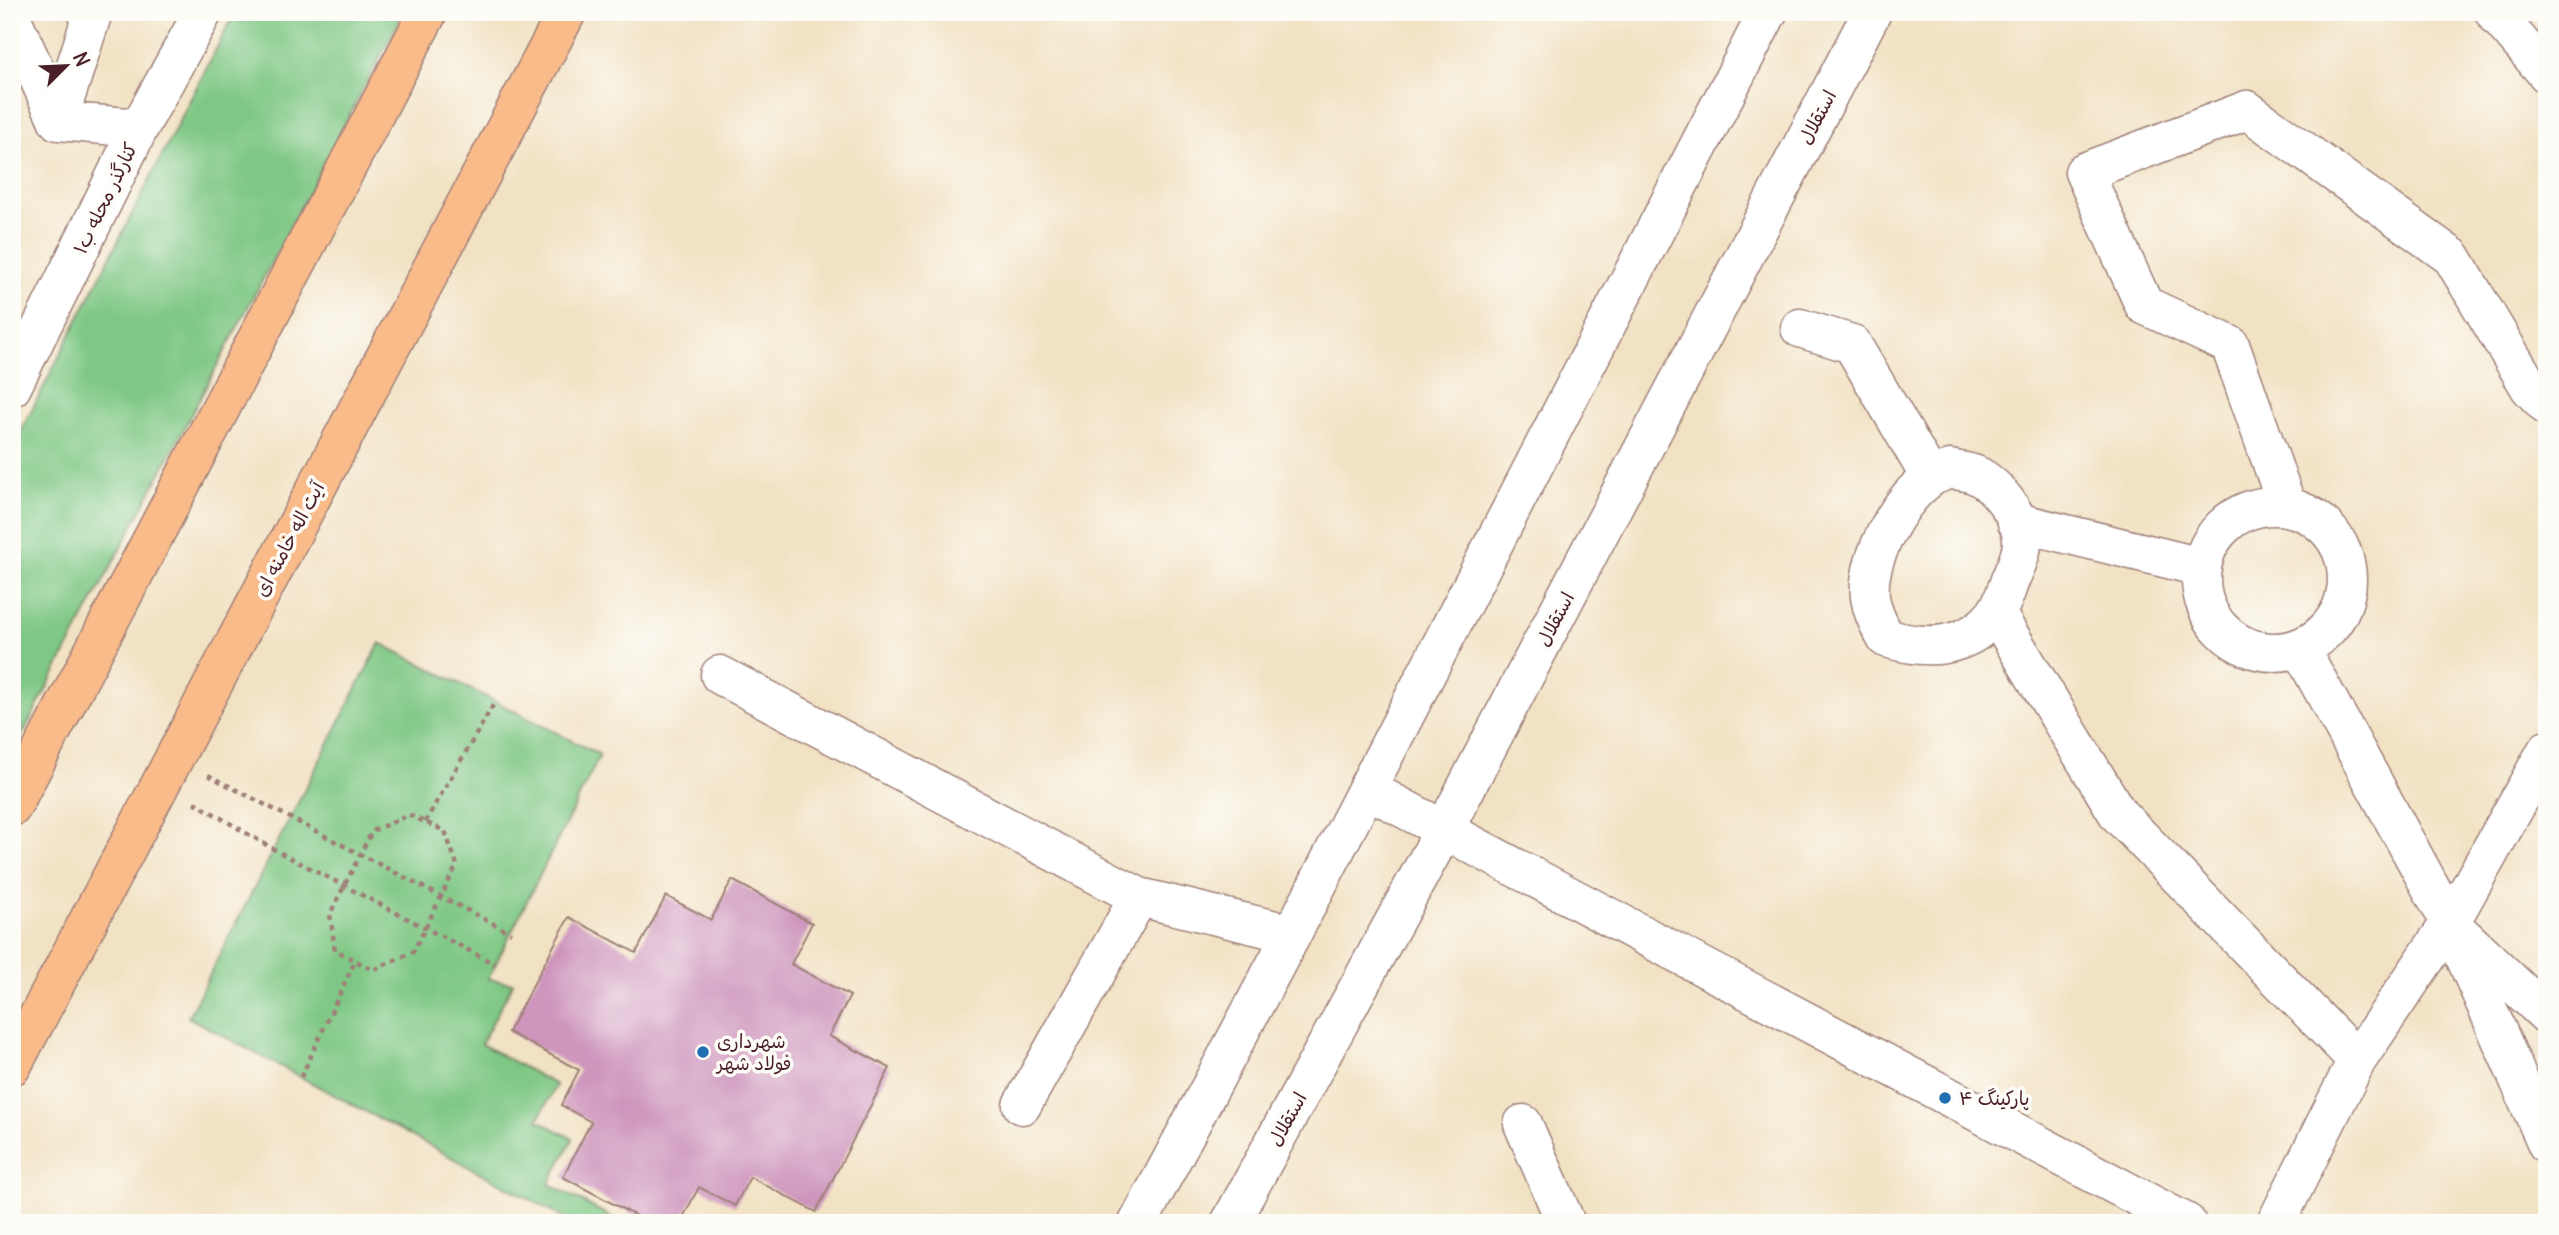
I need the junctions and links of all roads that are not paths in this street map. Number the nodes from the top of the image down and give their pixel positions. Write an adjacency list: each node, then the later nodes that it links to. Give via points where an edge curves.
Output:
1 (93, 12): 10 (street)
2 (202, 12): 11 (street, کنارگذر محله ب۱)
3 (428, 12): 24 (main road)
4 (567, 12): 31 (main road, آیت اله خامنه ای)
5 (1768, 12): 23 (street)
6 (1872, 12): 25 (street, استقلال)
7 (2494, 12): 9 (street)
8 (14, 30): 10 (street)
9 (2547, 74)
10 (58, 121): 11 (street)
11 (139, 128): 13 (street, کنارگذر محله ب۱)
12 (1800, 328): 15 (street, via 1852,344)
13 (12, 387)
14 (2541, 391): 16 (street, via 2452,257 2247,110 2084,172 2144,305 2230,345)
15 (1930, 477): 17 (street, via 1950,469 1976,475 2010,505); 19 (street, via 1882,539 1870,597 1877,621 1886,638 1929,647 1978,631)
16 (2287, 506): 18 (street, via 2244,511 2226,523 2209,543); 20 (street, via 2326,527 2346,565 2346,591 2338,615 2322,635)
17 (2017, 522): 18 (street); 19 (street, via 2022,538 2019,556)
18 (2201, 567): 20 (street, via 2201,593 2211,617 2228,636 2249,649 2275,652)
19 (1996, 613): 30 (street, via 2118,814)
20 (2300, 648): 27 (street)
21 (720, 675): 26 (street)
22 (2547, 750): 27 (street)
23 (1367, 789): 25 (street); 28 (street)
24 (12, 807)
25 (1444, 830): 35 (street); 37 (street, استقلال)
26 (1139, 897): 28 (street); 32 (street)
27 (2450, 923): 29 (street); 30 (street); 34 (street)
28 (1292, 934): 36 (street)
29 (2547, 1015)
30 (2357, 1060): 39 (street)
31 (12, 1066)
32 (1022, 1105)
33 (1523, 1124): 38 (street)
34 (2547, 1144)
35 (2184, 1222)
36 (1138, 1223)
37 (1230, 1223)
38 (1566, 1223)
39 (2276, 1223)

